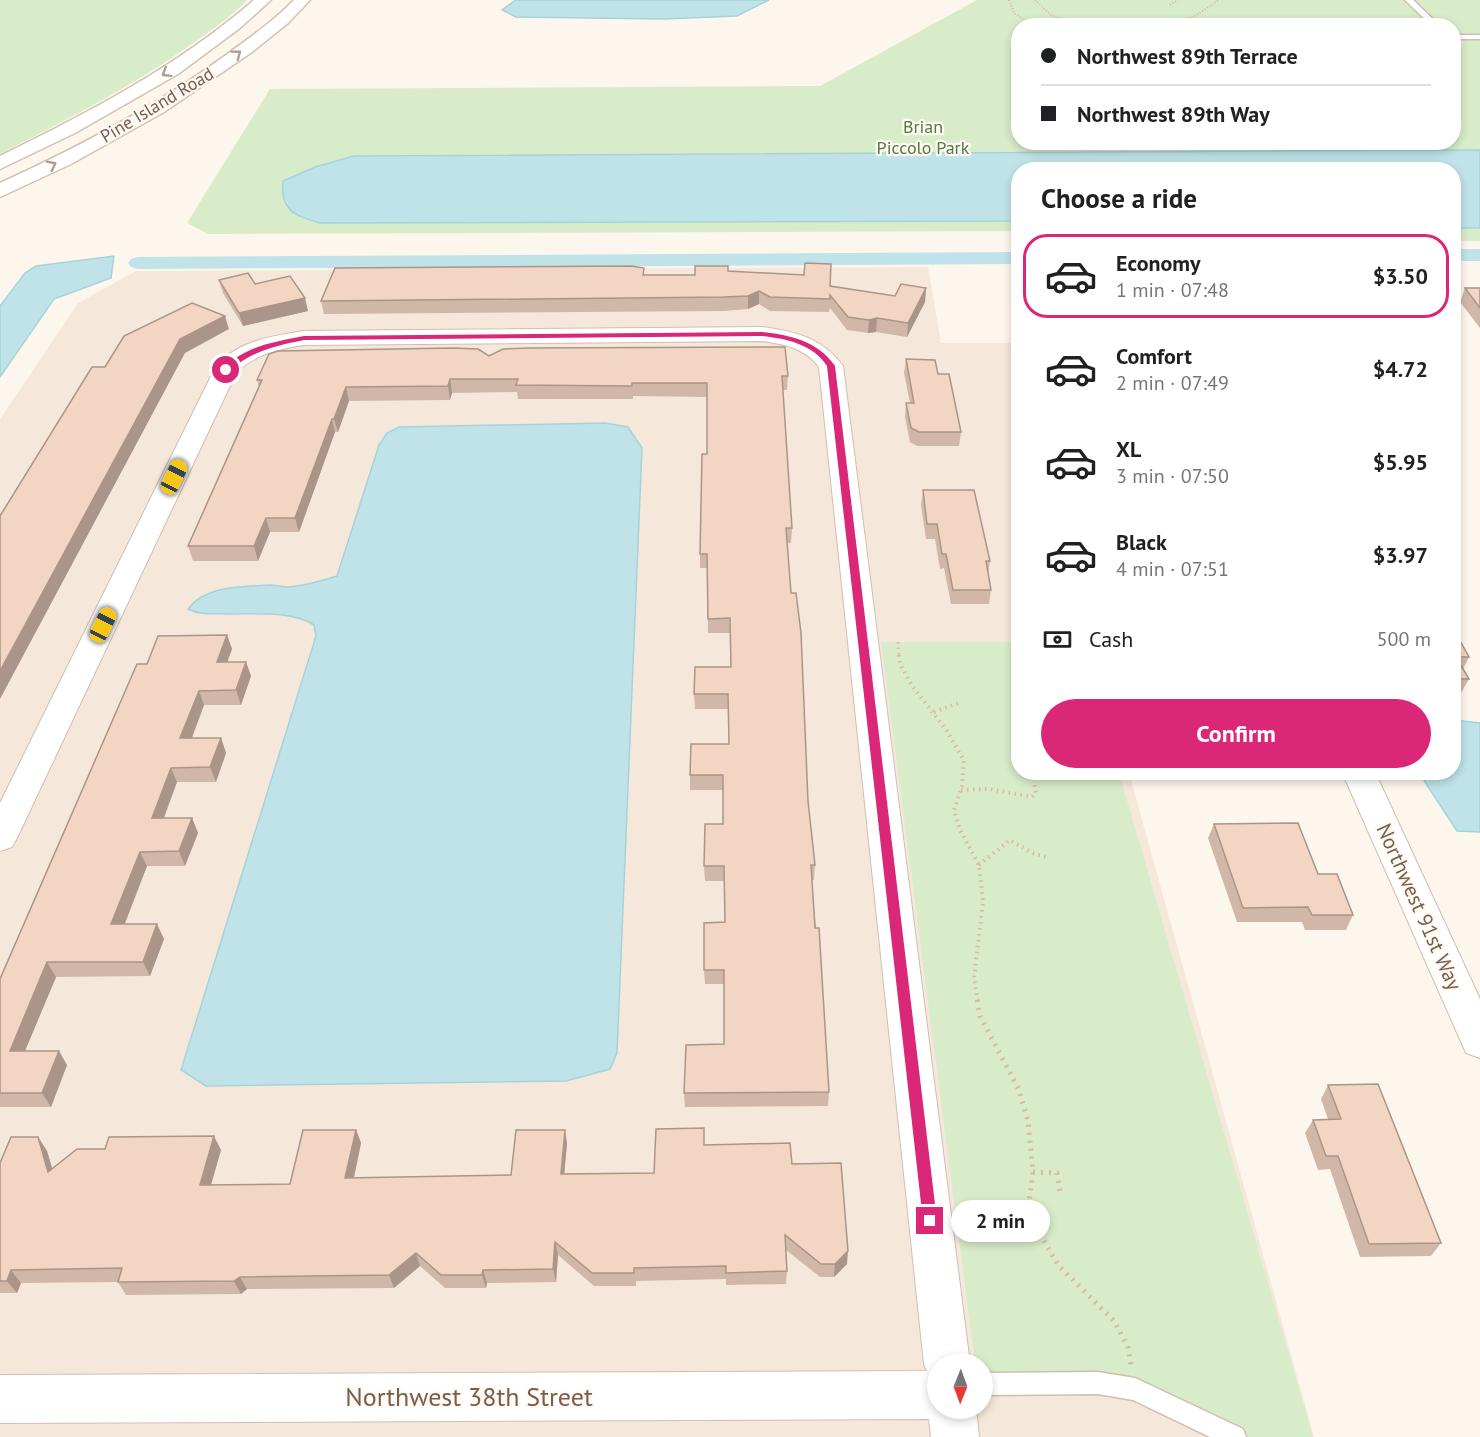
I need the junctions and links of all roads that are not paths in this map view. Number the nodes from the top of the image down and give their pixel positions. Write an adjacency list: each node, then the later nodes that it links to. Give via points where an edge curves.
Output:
1 (263, 0): 7 (main road, Pine Island Road, one-way to 7, via 172,69 54,137)
2 (302, 0): 8 (main road, Pine Island Road, one-way to 2, via 98,142 213,73)
3 (1409, 0): 4 (lane)
4 (1428, 18)
5 (1480, 37): 6 (lane)
6 (1461, 38)
7 (0, 163)
8 (0, 191)
9 (1362, 780): 11 (street, Northwest 91st Way)
10 (0, 838): 12 (street, via 226,370 256,348 316,338 762,334 807,344 831,366)
11 (1480, 1041)
12 (945, 1353)
13 (993, 1384): 18 (lane, via 1098,1383 1135,1389)
14 (927, 1395): 15 (street, Northwest 38th Street)
15 (0, 1399)
16 (953, 1419): 17 (street)
17 (955, 1437)
18 (1235, 1437)

